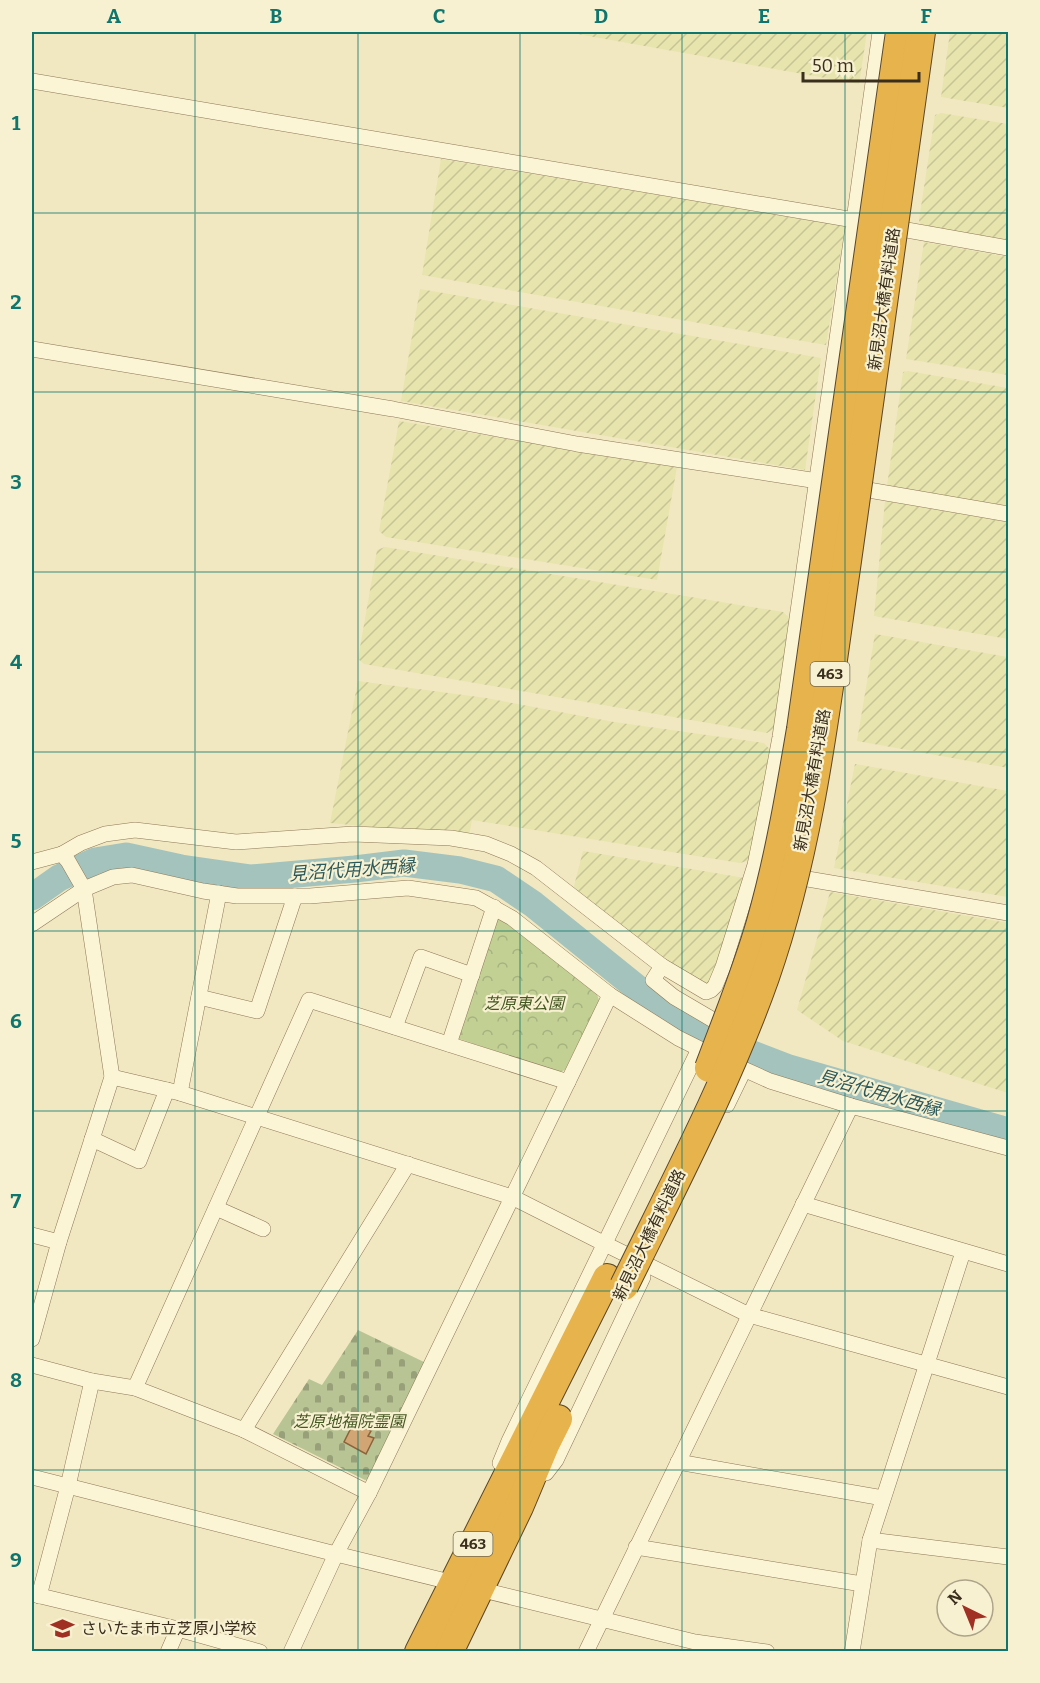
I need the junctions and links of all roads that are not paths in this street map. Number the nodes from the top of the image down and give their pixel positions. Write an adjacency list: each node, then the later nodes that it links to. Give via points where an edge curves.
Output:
1 (880, 32): 5 (street)
2 (900, 32): 45 (highway, 新見沼大橋有料道路 / 463, bridge, via 803,718 772,879 748,963 708,1069)
3 (921, 32): 45 (highway, 新見沼大橋有料道路 / 463, bridge, via 822,731 800,853 765,976 719,1089)
4 (32, 81): 5 (street)
5 (854, 220): 6 (street); 8 (street)
6 (1008, 248)
7 (32, 349): 8 (street, via 577,444)
8 (816, 481): 9 (street); 12 (street, via 780,736)
9 (1008, 514)
10 (65, 858): 11 (street); 13 (street); 19 (street, via 81,843 105,834 135,830 236,842 353,834 451,838 486,844 536,868)
11 (32, 862)
12 (753, 871): 17 (street); 19 (street, via 715,986 706,992)
13 (84, 889): 14 (street, via 113,877 132,875); 18 (street); 27 (street)
14 (219, 894): 15 (street); 22 (street)
15 (295, 896): 16 (street, via 408,888 476,897); 22 (street, via 257,1011)
16 (494, 907): 20 (street); 21 (street)
17 (1008, 913)
18 (32, 924)
19 (662, 966): 25 (street, via 653,980 720,1024)
20 (471, 975): 23 (street, via 422,957); 24 (street)
21 (610, 995): 25 (street); 28 (street)
22 (199, 997): 29 (street)
23 (395, 1027): 24 (street); 31 (street, via 309,1000)
24 (449, 1044): 28 (street)
25 (704, 1051): 26 (street); 41 (street)
26 (744, 1070): 30 (street); 44 (street)
27 (112, 1077): 29 (street); 32 (street)
28 (568, 1082): 35 (street)
29 (173, 1091): 31 (street); 32 (street, via 139,1161)
30 (851, 1106): 33 (street); 36 (street)
31 (258, 1117): 34 (street); 37 (street)
32 (92, 1140): 40 (street)
33 (1008, 1148)
34 (408, 1164): 35 (street); 53 (street)
35 (512, 1197): 41 (street); 59 (street)
36 (803, 1204): 42 (street); 46 (street)
37 (216, 1208): 38 (street); 52 (street)
38 (263, 1229)
39 (32, 1236): 40 (street)
40 (59, 1242): 47 (street)
41 (605, 1244): 44 (street); 61 (street, via 509,1441 496,1477)
42 (963, 1252): 43 (street); 48 (street)
43 (1008, 1264)
44 (649, 1266): 46 (street); 56 (street, via 556,1460 546,1473)
45 (616, 1282): 54 (highway, 新見沼大橋有料道路 / 463)
46 (749, 1315): 48 (street); 55 (street)
47 (32, 1339)
48 (926, 1364): 51 (street); 60 (street)
49 (32, 1365): 50 (street)
50 (92, 1381): 52 (street); 58 (street)
51 (1008, 1387)
52 (135, 1388): 53 (street)
53 (244, 1430): 59 (street)
54 (536, 1441): 56 (highway, 463); 61 (highway, 463)
55 (678, 1462): 60 (street); 63 (street)
56 (531, 1476): 67 (highway, 463, via 519,1507)
57 (32, 1477): 58 (street)
58 (68, 1486): 64 (street); 68 (street)
59 (369, 1493): 64 (street)
60 (883, 1498): 62 (street)
61 (492, 1505): 67 (highway, 463)
62 (870, 1540): 65 (street); 66 (street)
63 (636, 1547): 66 (street); 69 (street)
64 (336, 1554): 67 (street); 73 (street)
65 (1008, 1557)
66 (862, 1584): 78 (street)
67 (467, 1585): 69 (street); 74 (highway, 463); 75 (highway, 463)
68 (35, 1595): 70 (street)
69 (602, 1618): 76 (street); 77 (street, via 695,1642)
70 (178, 1629): 71 (street); 72 (street)
71 (168, 1652)
72 (260, 1652)
73 (291, 1652)
74 (420, 1652)
75 (449, 1652)
76 (585, 1652)
77 (767, 1652)
78 (852, 1652)

